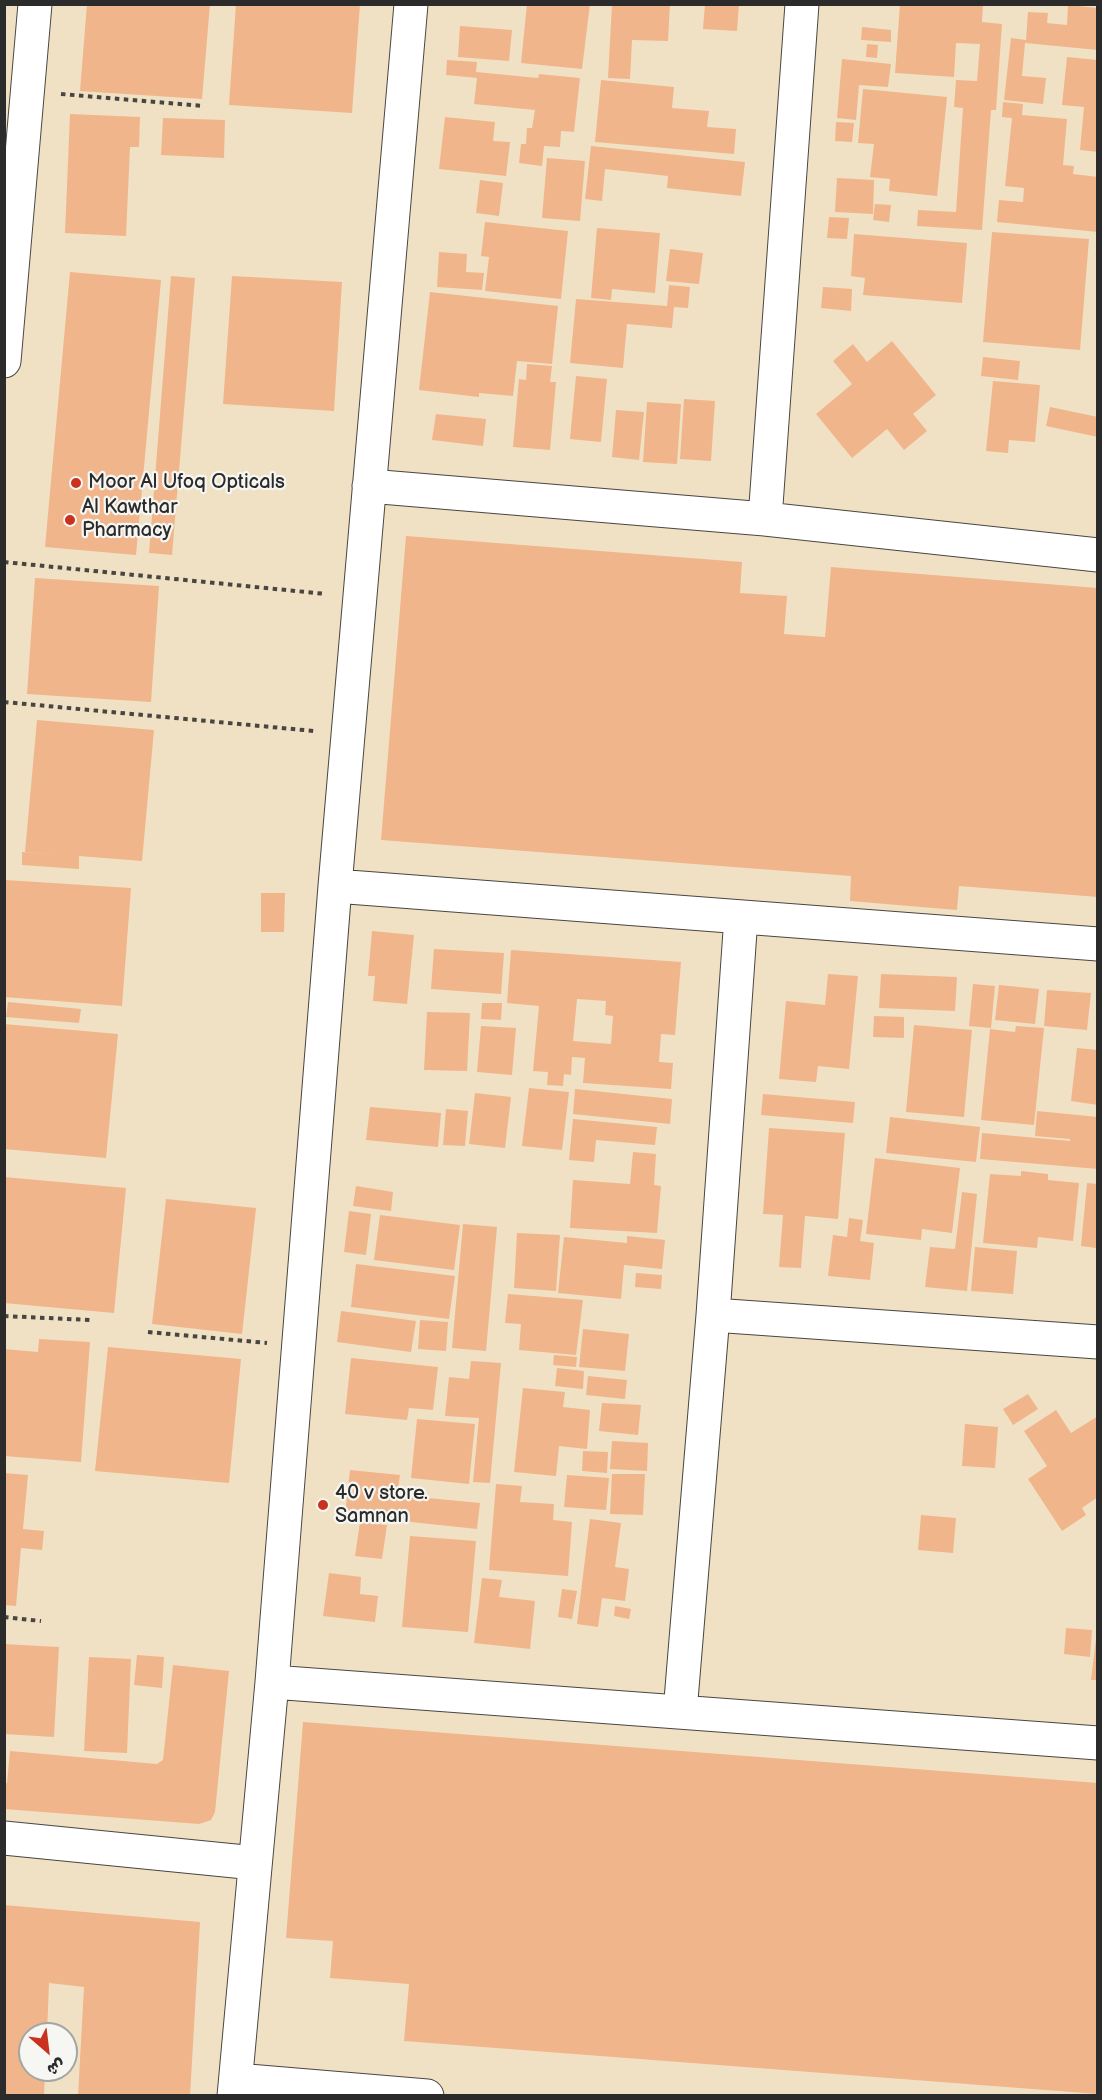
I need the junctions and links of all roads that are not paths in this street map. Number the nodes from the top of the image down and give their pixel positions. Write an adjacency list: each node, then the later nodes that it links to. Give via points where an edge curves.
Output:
1 (35, 4): 4 (street)
2 (411, 4): 5 (street)
3 (802, 4): 6 (street)
4 (4, 361)
5 (369, 486): 6 (street); 8 (street)
6 (765, 519): 7 (street)
7 (1098, 555)
8 (335, 886): 9 (street); 13 (street)
9 (741, 917): 10 (street); 11 (street)
10 (1098, 944)
11 (713, 1315): 12 (street); 14 (street)
12 (1098, 1342)
13 (272, 1682): 14 (street); 17 (street)
14 (680, 1712): 15 (street)
15 (1098, 1743)
16 (4, 1838): 17 (street)
17 (255, 1863): 18 (street)
18 (235, 2088): 19 (street)
19 (427, 2096)

